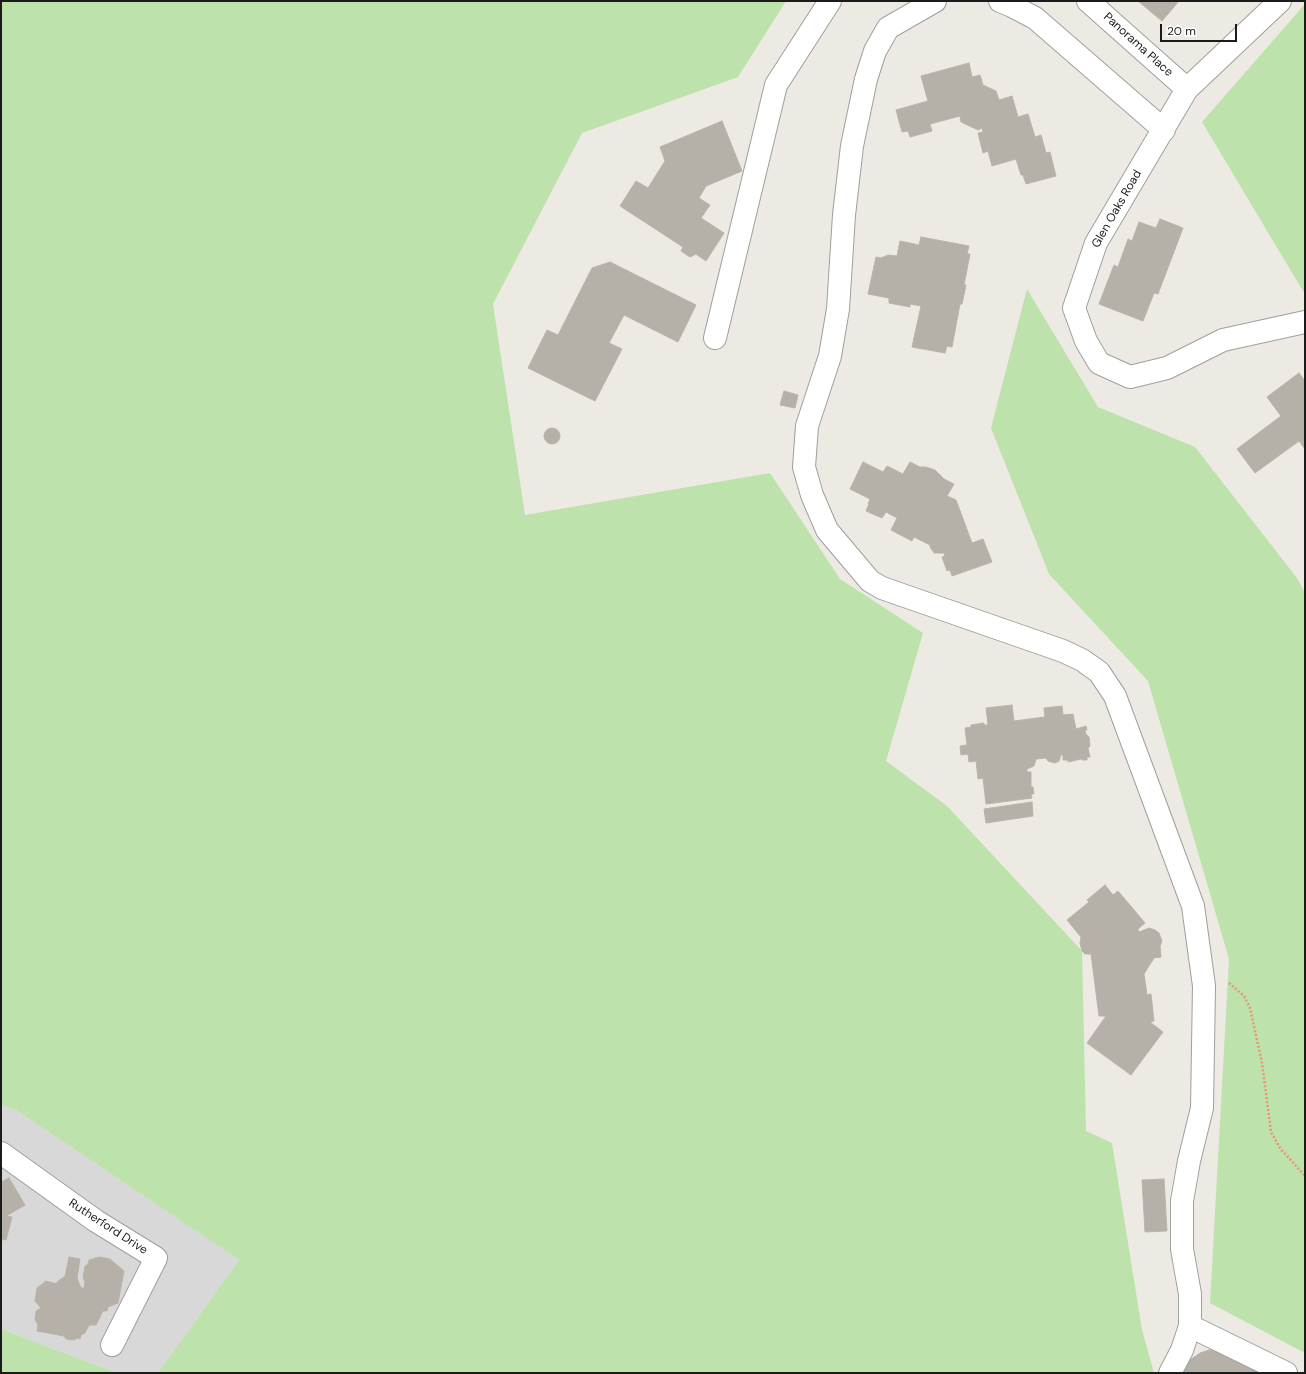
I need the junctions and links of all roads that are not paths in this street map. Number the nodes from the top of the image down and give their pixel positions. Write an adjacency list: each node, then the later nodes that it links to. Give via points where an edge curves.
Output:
1 (830, 1): 9 (street, via 776,85)
2 (935, 1): 11 (street, via 888,28 875,51 866,79 852,146 844,215 838,309 830,356 806,426 804,467 812,495 827,530 870,580 882,588 909,598 1064,651 1100,672 1115,696 1193,906 1204,986 1202,1108 1182,1201 1182,1249 1190,1294)
3 (1000, 1): 7 (street, via 1035,18)
4 (1088, 1): 6 (street, Panorama Place)
5 (1280, 1): 6 (street, Glen Oaks Road)
6 (1187, 89): 7 (street, Glen Oaks Road)
7 (1164, 130): 8 (street, Glen Oaks Road, via 1096,243 1074,308 1086,341 1099,363 1130,377 1167,368 1223,340)
8 (1305, 322)
9 (715, 338)
10 (1, 1154): 12 (street, Rutherford Drive, via 96,1221 156,1258)
11 (1190, 1326): 13 (street, via 1182,1350); 14 (street)
12 (112, 1344)
13 (1170, 1373)
14 (1286, 1373)

